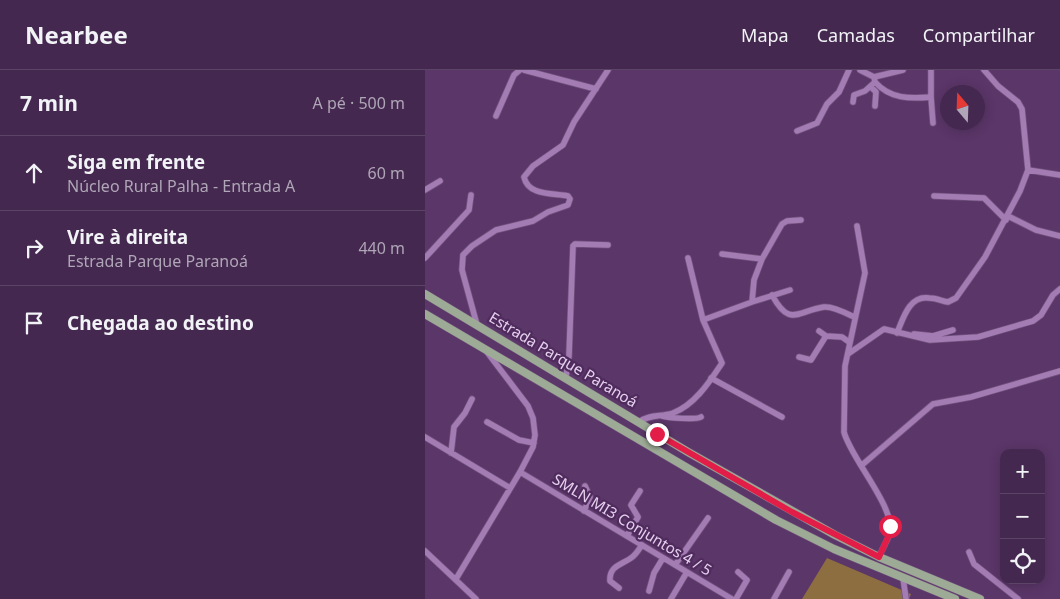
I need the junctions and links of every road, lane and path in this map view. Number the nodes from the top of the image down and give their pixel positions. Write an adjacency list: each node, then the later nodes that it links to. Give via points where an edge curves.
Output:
1 (520, 70): 14 (street)
2 (525, 70): 10 (street)
3 (608, 70): 10 (street)
4 (849, 70): 16 (street, via 839,92 827,104 817,123)
5 (859, 70): 9 (street)
6 (903, 70): 9 (street)
7 (931, 70): 11 (street)
8 (984, 70): 17 (street, via 1022,109)
9 (874, 82): 11 (street, via 905,99); 12 (street, via 854,95); 13 (street)
10 (596, 89): 40 (street, via 562,146 523,177 537,191 568,196 568,204 533,221 496,230 463,255 463,270)
11 (931, 97): 15 (street)
12 (853, 102)
13 (875, 106)
14 (495, 116)
15 (933, 123)
16 (797, 130)
17 (1028, 170): 18 (street); 23 (street)
18 (1060, 175)
19 (440, 181): 20 (street)
20 (425, 190)
21 (471, 195): 29 (street, via 469,210)
22 (934, 196): 23 (street, via 984,198)
23 (1007, 218): 26 (street); 43 (street, via 980,267 956,298 948,302 928,298 916,301 907,309)
24 (801, 220): 31 (street, via 782,224)
25 (857, 226): 38 (street, via 865,273)
26 (1060, 236)
27 (608, 245): 51 (street, via 573,246 569,356)
28 (722, 254): 31 (street)
29 (425, 258)
30 (688, 258): 39 (street)
31 (762, 258): 36 (street)
32 (1060, 289): 44 (street, via 1039,318 1024,325 977,337 948,340)
33 (790, 290): 35 (street)
34 (425, 294): 40 (main road, Estrada Parque Paranoá)
35 (772, 295): 36 (street); 38 (street, via 786,314 801,314 826,307)
36 (751, 302): 39 (street)
37 (425, 314): 49 (main road, Estrada Parque Paranoá, via 483,347)
38 (854, 317): 46 (street)
39 (703, 320): 52 (street, via 722,360)
40 (477, 325): 51 (main road, Estrada Parque Paranoá)
41 (953, 330): 44 (street, via 933,336)
42 (819, 331): 45 (street)
43 (897, 333): 44 (street); 47 (street, via 882,330)
44 (905, 334)
45 (826, 336): 46 (street); 48 (street, via 811,360)
46 (849, 342): 47 (street)
47 (848, 354): 65 (street, via 843,385 844,432)
48 (799, 357)
49 (503, 364): 61 (main road, Estrada Parque Paranoá); 62 (street, via 531,411 535,426)
50 (1060, 371): 65 (street, via 933,404)
51 (565, 377): 58 (main road, Estrada Parque Paranoá)
52 (711, 378): 54 (street, via 684,407); 56 (street)
53 (472, 399): 64 (street, via 454,427)
54 (658, 415): 55 (street, via 683,416 693,420); 58 (street, via 648,416)
55 (701, 417)
56 (782, 417)
57 (487, 422): 62 (street, via 519,440)
58 (641, 423): 59 (main road, Estrada Parque Paranoá); 61 (main road, via 644,433)
59 (657, 434): 63 (main road, via 650,436); 76 (main road, Estrada Parque Paranoá, via 792,512)
60 (425, 437): 64 (street)
61 (635, 438): 63 (main road, Estrada Parque Paranoá)
62 (534, 443): 66 (street)
63 (649, 446): 82 (main road, Estrada Parque Paranoá, via 799,532)
64 (451, 453): 68 (street)
65 (862, 465): 76 (street, via 890,522 889,535)
66 (520, 472): 68 (street); 70 (street, SMLN MI3 Conjuntos 4 / 5)
67 (585, 486): 70 (street, via 590,497)
68 (510, 488): 83 (street)
69 (640, 491): 72 (street, via 631,506 638,517)
70 (584, 511): 72 (street, SMLN MI3 Conjuntos 4 / 5)
71 (708, 518): 78 (street)
72 (627, 536): 73 (street, SMLN MI3 Conjuntos 4 / 5)
73 (642, 544): 77 (street, SMLN MI3 Conjuntos 4 / 5); 85 (street, via 631,558 610,573 609,581)
74 (425, 550): 83 (street)
75 (969, 552): 95 (street, via 974,564)
76 (879, 557): 84 (main road, Estrada Parque Paranoá)
77 (663, 558): 78 (street, SMLN MI3 Conjuntos 4 / 5); 86 (street)
78 (675, 565): 79 (street, SMLN MI3 Conjuntos 4 / 5)
79 (687, 572): 89 (street); 90 (street, SMLN MI3 Conjuntos 4 / 5)
80 (739, 572): 90 (street, via 747,580)
81 (789, 572): 91 (street)
82 (903, 578): 87 (main road, Estrada Parque Paranoá); 92 (street)
83 (455, 579): 88 (street)
84 (947, 584): 87 (main road, via 949,591); 94 (main road, Estrada Parque Paranoá)
85 (619, 588)
86 (649, 591)
87 (941, 593): 93 (main road, Estrada Parque Paranoá)
88 (476, 599)
89 (671, 599)
90 (734, 599)
91 (774, 599)
92 (906, 599)
93 (955, 599)
94 (980, 599)
95 (1018, 599)

